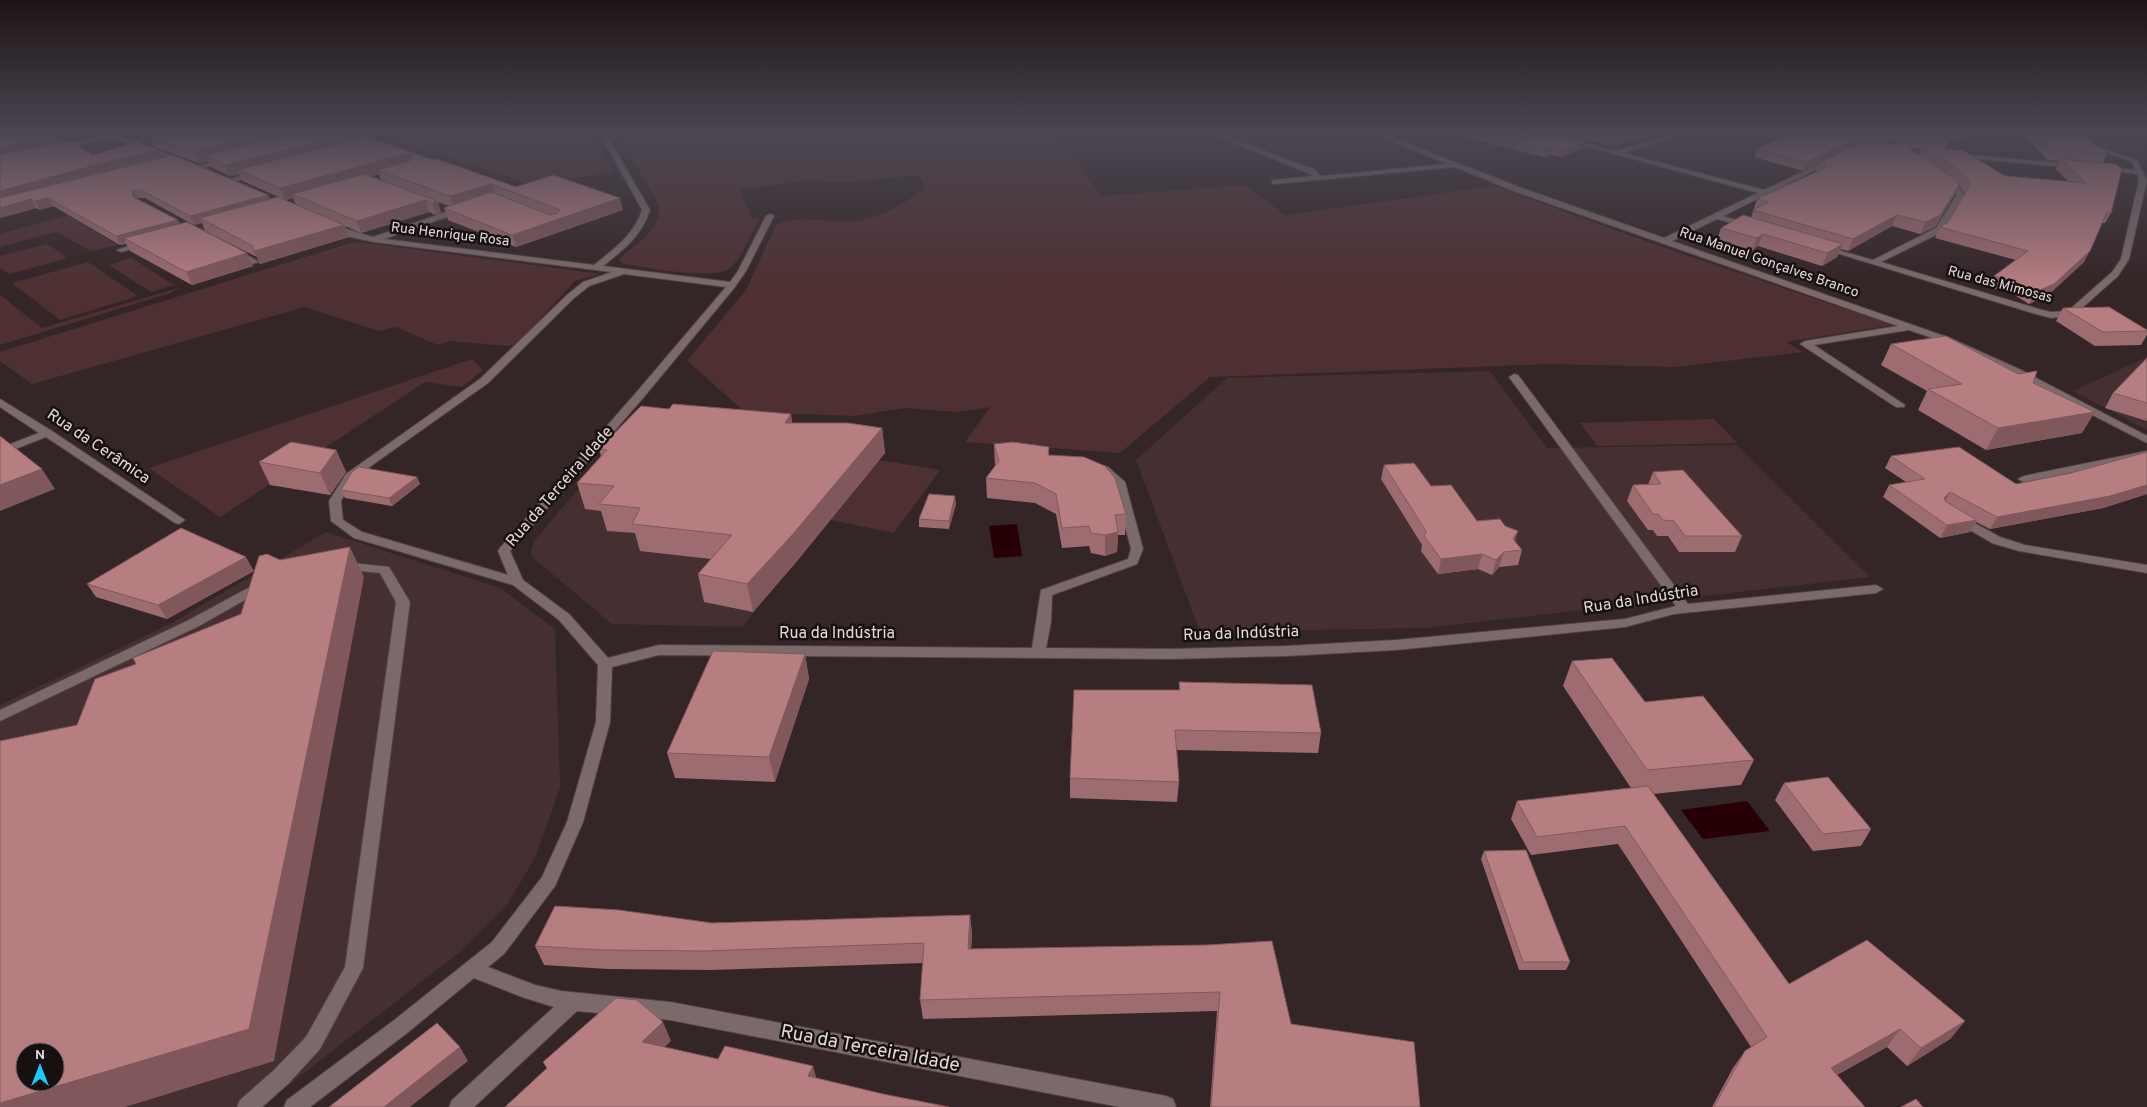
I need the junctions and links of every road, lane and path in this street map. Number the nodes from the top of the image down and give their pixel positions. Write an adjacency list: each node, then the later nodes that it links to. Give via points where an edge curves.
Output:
1 (240, 184): 8 (street)
2 (631, 184): 25 (street, via 646,210 644,220 638,230)
3 (1504, 184): 18 (street, Rua Manuel Gonçalves Branco)
4 (1731, 184): 9 (street)
5 (1784, 184): 9 (street)
6 (1951, 184): 24 (street, via 1960,196 1939,230)
7 (2141, 184): 24 (street, Rua das Mimosas, via 2125,259 2114,274 2071,313 2051,315 2039,312)
8 (245, 186)
9 (1765, 193): 14 (street)
10 (469, 207): 12 (street)
11 (444, 209): 12 (street)
12 (452, 212): 17 (street)
13 (770, 216): 27 (street, Rua da Terceira Idade)
14 (1716, 216): 16 (street); 18 (street)
15 (328, 225): 17 (street, Rua Henrique Rosa)
16 (1753, 227)
17 (374, 240): 25 (street, Rua Henrique Rosa)
18 (1666, 241): 28 (street, Rua Manuel Gonçalves Branco)
19 (148, 242): 21 (street)
20 (1817, 246): 24 (street, Rua das Mimosas)
21 (121, 250)
22 (231, 250): 23 (street)
23 (255, 262)
24 (1873, 263)
25 (597, 266): 26 (street, Rua Henrique Rosa)
26 (626, 270): 27 (street, Rua Henrique Rosa); 43 (street, via 586,284 484,380 350,476 336,501 337,521 358,535)
27 (732, 285): 43 (street, Rua da Terceira Idade, via 504,551)
28 (1911, 327): 31 (street, via 1805,344); 33 (street, Rua Manuel Gonçalves Branco, via 1980,354)
29 (1514, 377): 45 (street)
30 (0, 402): 32 (street, Rua da Cerâmica)
31 (1900, 405)
32 (48, 433): 34 (street); 39 (street, Rua da Cerâmica)
33 (2147, 440)
34 (0, 452)
35 (2147, 454): 37 (street)
36 (1093, 466): 46 (street, via 1101,467 1119,482 1137,549 1133,561 1046,593)
37 (2024, 479)
38 (1945, 510): 41 (street, via 1996,540 2023,548)
39 (178, 520)
40 (325, 568): 52 (street, via 334,565 384,570 403,602 354,968 313,1043)
41 (2147, 569)
42 (277, 579): 48 (street, via 194,623)
43 (518, 582): 47 (street, Rua da Terceira Idade, via 564,617)
44 (1876, 589): 45 (street, Rua da Indústria)
45 (1685, 609): 46 (street, Rua da Indústria, via 1625,623 1396,645 1191,654)
46 (1038, 653): 47 (street, Rua da Indústria, via 659,650)
47 (605, 664): 49 (street, via 603,722 575,822 549,882 498,948)
48 (0, 716)
49 (472, 969): 50 (street, Rua da Terceira Idade, via 523,990); 53 (street)
50 (573, 1002): 51 (street, Rua da Terceira Idade, via 660,1009); 54 (street)
51 (1166, 1106)
52 (247, 1107)
53 (294, 1107)
54 (459, 1107)

